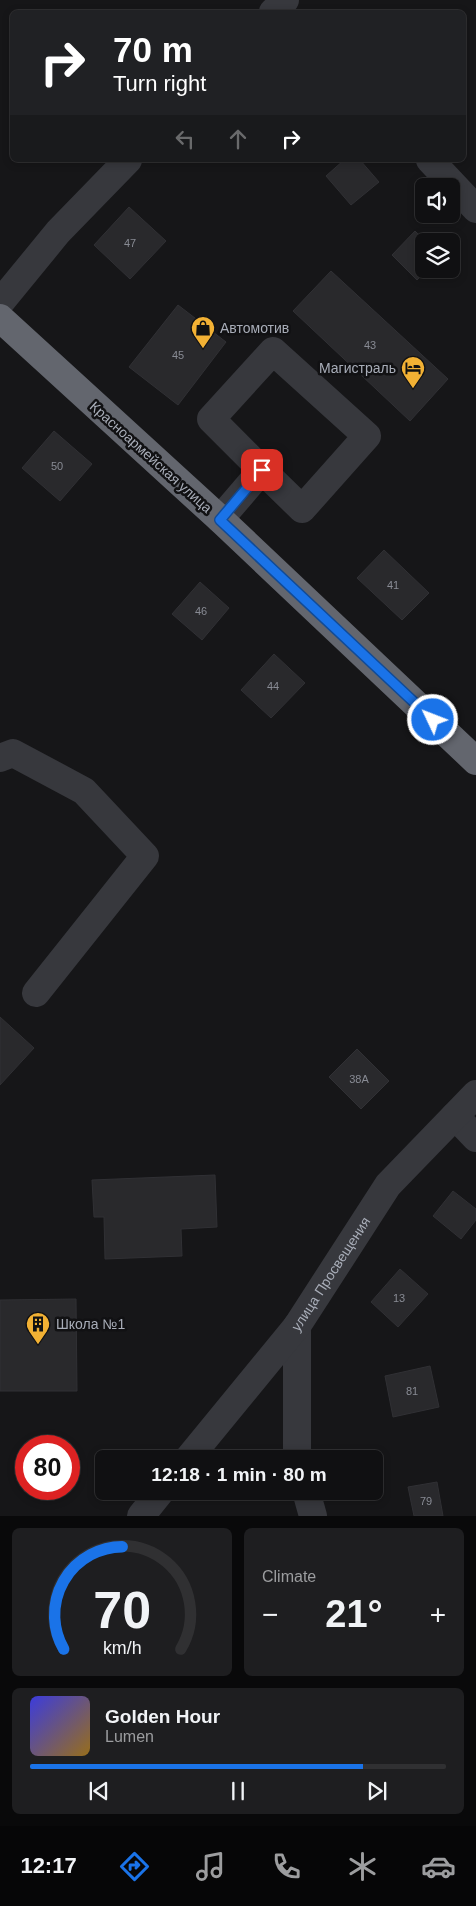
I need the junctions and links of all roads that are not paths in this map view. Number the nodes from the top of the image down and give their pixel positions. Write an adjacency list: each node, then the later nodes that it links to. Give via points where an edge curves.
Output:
1 (126, 162): 4 (street, via 58,232)
2 (432, 162): 3 (street)
3 (476, 209)
4 (0, 303)
5 (0, 318): 7 (highway, Красноармейская улица)
6 (262, 470): 6 (street, via 302,509 367,436 273,351 211,419); 7 (street)
7 (220, 520): 9 (highway, Красноармейская улица)
8 (0, 758): 10 (street, via 13,753 84,791 146,856)
9 (476, 760)
10 (36, 993)
11 (476, 1094): 12 (street, улица Просвещения)
12 (455, 1116): 13 (street); 14 (street, улица Просвещения, via 388,1185)
13 (476, 1138)
14 (296, 1326): 15 (street, улица Просвещения); 16 (street)
15 (195, 1450)
16 (297, 1450)
17 (154, 1500): 19 (street)
18 (309, 1500): 20 (street)
19 (141, 1516)
20 (313, 1516)

